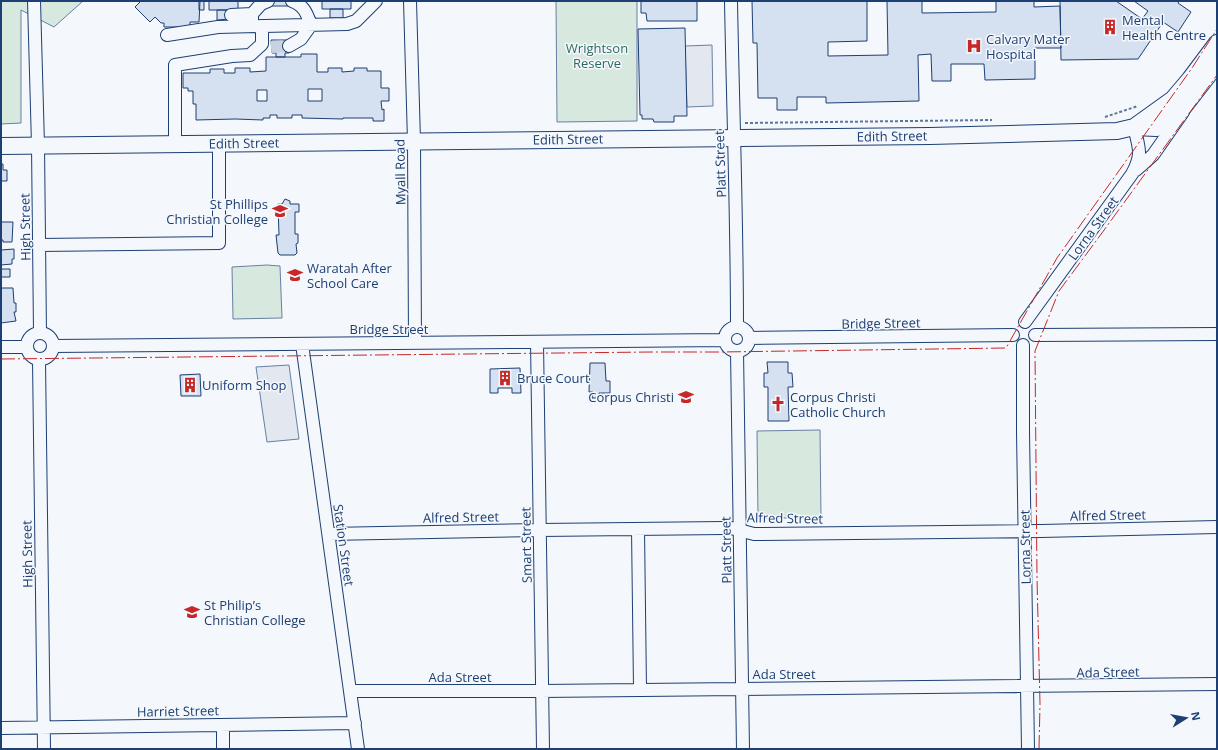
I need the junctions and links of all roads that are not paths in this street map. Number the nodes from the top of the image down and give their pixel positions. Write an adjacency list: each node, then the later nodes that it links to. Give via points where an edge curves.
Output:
1 (34, 1): 20 (street, High Street)
2 (268, 1): 8 (street, via 261,4)
3 (292, 1): 9 (street, via 306,11)
4 (376, 1): 9 (street, via 356,21 347,24)
5 (410, 1): 17 (street, Myall Road)
6 (731, 1): 16 (street, Platt Street)
7 (231, 15): 8 (street)
8 (255, 22): 9 (street); 10 (street); 19 (street, via 267,45 250,55 175,65)
9 (311, 25): 12 (street, via 300,39)
10 (167, 35)
11 (1217, 43): 15 (main road, via 1173,99)
12 (289, 46)
13 (1217, 64): 14 (main road, Lorna Street)
14 (1201, 86): 15 (main road, Lorna Street, via 1182,109 1160,126); 22 (street, Lorna Street, via 1153,154)
15 (1134, 127): 16 (main road, Edith Street, via 1112,131 930,136); 22 (street, Lorna Street, via 1140,154)
16 (733, 138): 17 (main road, Edith Street); 25 (street, Platt Street)
17 (414, 142): 18 (main road, Edith Street); 33 (street, Myall Road)
18 (219, 143): 19 (main road, Edith Street); 23 (street, via 219,243)
19 (175, 144): 20 (main road, Edith Street)
20 (38, 145): 21 (main road, Edith Street); 23 (street, High Street)
21 (1, 146)
22 (1132, 174): 24 (street, Lorna Street)
23 (39, 244): 26 (street, High Street)
24 (1025, 322): 28 (street, via 1016,326); 29 (street, via 1033,327)
25 (737, 326): 30 (street, via 745,330); 31 (street, via 727,332)
26 (40, 332): 36 (street, via 49,337); 38 (street, via 30,337)
27 (1217, 334): 29 (street)
28 (1013, 335): 30 (street, Bridge Street); 35 (street, via 1015,341)
29 (1036, 335): 35 (street, via 1032,343)
30 (749, 338): 39 (street, via 746,348)
31 (724, 340): 32 (street, Bridge Street); 39 (street, via 730,349)
32 (537, 342): 33 (street, Bridge Street); 43 (street, Smart Street)
33 (416, 343): 34 (street, Bridge Street)
34 (302, 344): 36 (street, Bridge Street); 46 (street, Station Street)
35 (1023, 345): 45 (street, Lorna Street)
36 (53, 346): 40 (street, via 49,356)
37 (1, 347): 38 (street)
38 (26, 347): 40 (street, via 30,356)
39 (737, 352): 44 (street, Platt Street)
40 (39, 360): 55 (street, High Street)
41 (1217, 527): 45 (street, Alfred Street)
42 (638, 529): 43 (street, Alfred Street); 44 (street, Alfred Street, via 731,528); 50 (street)
43 (540, 530): 46 (street, Alfred Street); 52 (street, Smart Street)
44 (740, 531): 45 (street, Alfred Street, via 754,534); 49 (street, Platt Street)
45 (1025, 531): 48 (street, Lorna Street)
46 (329, 534): 51 (street, Station Street)
47 (1217, 684): 48 (street, Ada Street)
48 (1028, 687): 49 (street, Ada Street); 62 (street, Lorna Street)
49 (742, 688): 50 (street, Ada Street); 61 (street, Platt Street)
50 (640, 689): 52 (street, Ada Street)
51 (351, 691): 52 (street, Ada Street); 53 (street, Station Street)
52 (541, 691): 60 (street, Smart Street)
53 (355, 723): 54 (street, Harriet Street); 59 (street, Station Street)
54 (223, 724): 55 (street, Harriet Street); 58 (street)
55 (44, 727): 56 (street, Harriet Street); 57 (street, High Street)
56 (1, 728)
57 (44, 749)
58 (223, 749)
59 (358, 749)
60 (542, 749)
61 (743, 749)
62 (1028, 749)

